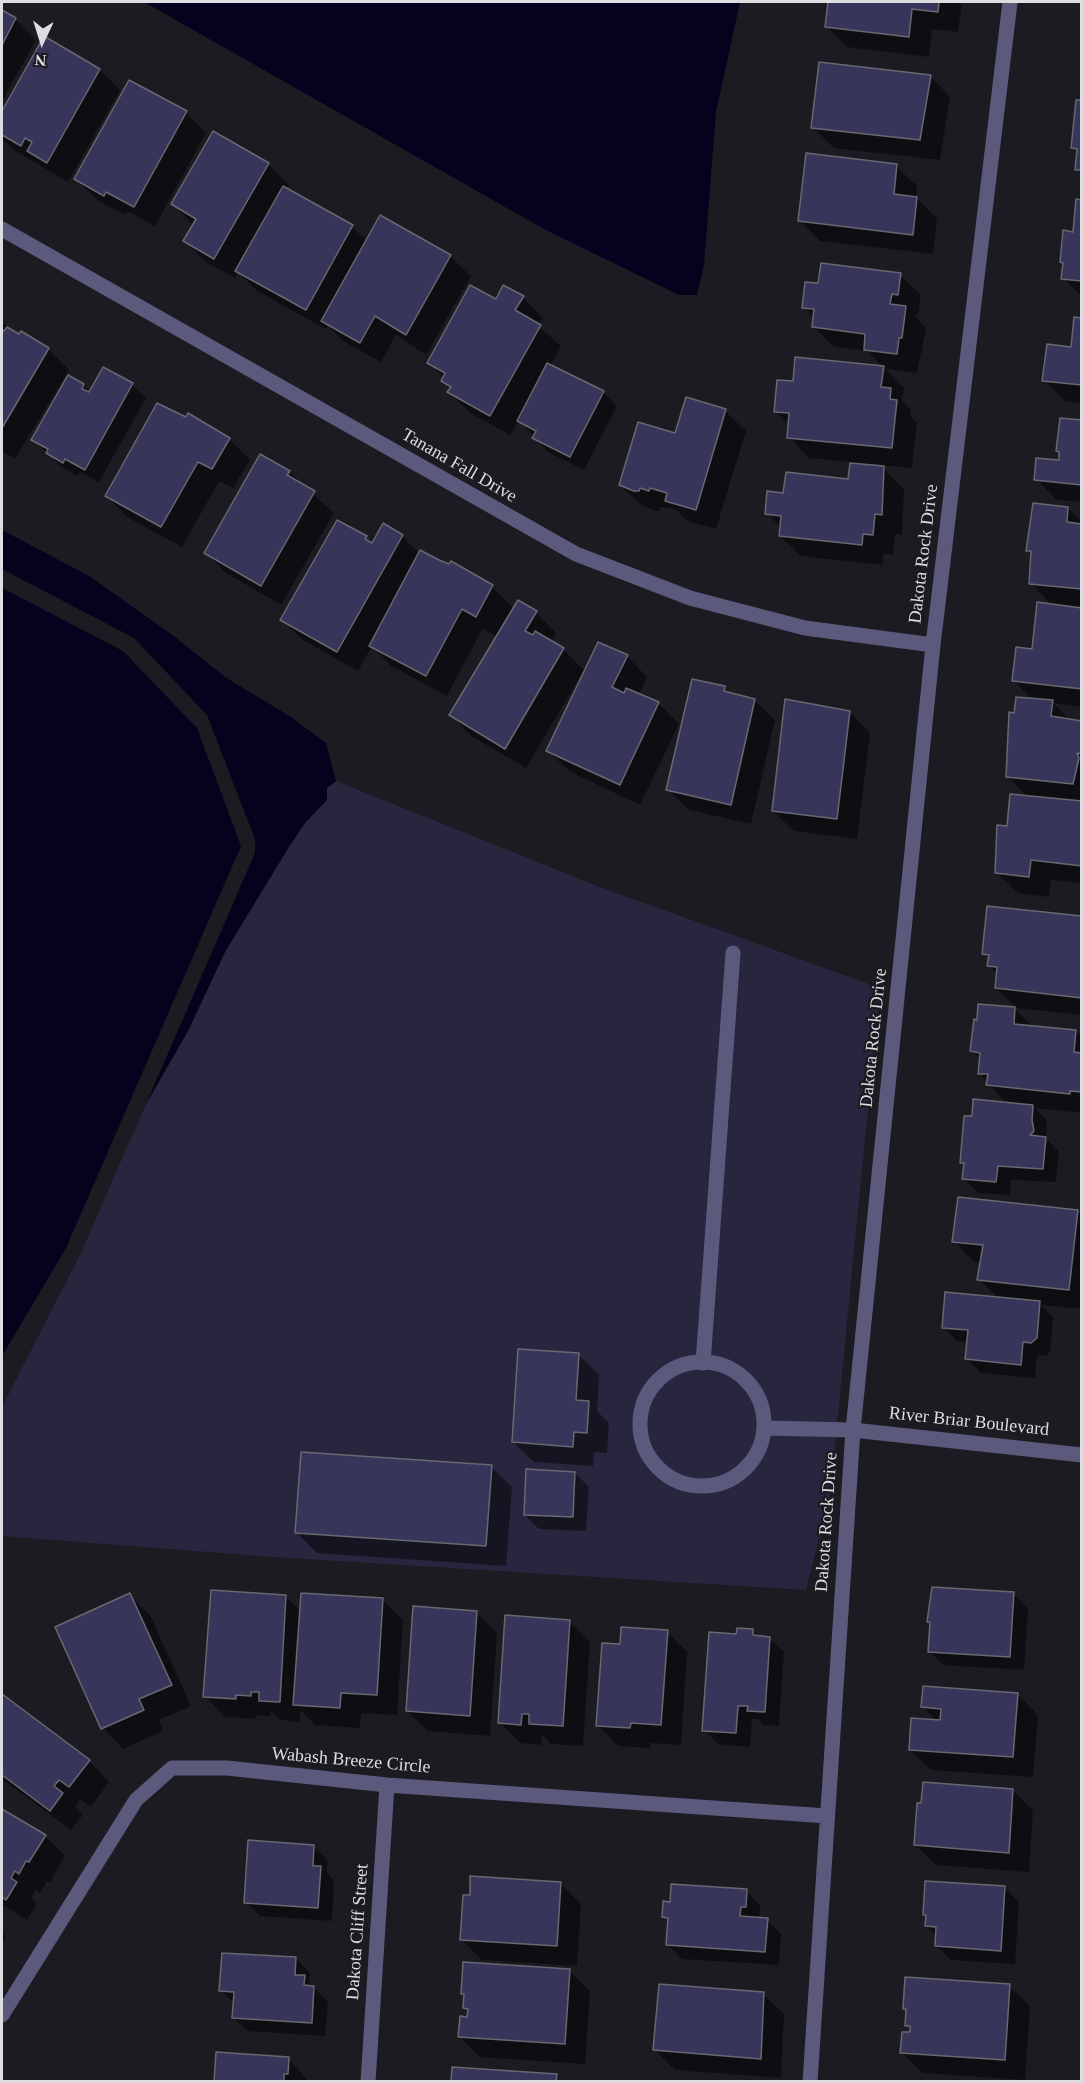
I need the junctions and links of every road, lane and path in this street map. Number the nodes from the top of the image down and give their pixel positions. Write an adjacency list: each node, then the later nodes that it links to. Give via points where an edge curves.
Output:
1 (1010, 2): 3 (street, Dakota Rock Drive)
2 (2, 229): 3 (street, Tanana Fall Drive, via 576,554 690,598 805,628)
3 (933, 645): 7 (street, Dakota Rock Drive)
4 (733, 953): 5 (street)
5 (702, 1363): 6 (street, via 732,1369 748,1382 759,1398); 6 (street, via 691,1362 671,1370 654,1383 643,1401 639,1422 642,1443 651,1462 686,1485 706,1487 726,1482 743,1472 756,1456)
6 (764, 1428): 7 (street, River Briar Boulevard)
7 (853, 1430): 8 (street, River Briar Boulevard); 10 (street, Dakota Rock Drive)
8 (1082, 1455)
9 (387, 1785): 10 (street, Wabash Breeze Circle); 11 (street, Wabash Breeze Circle, via 227,1768 172,1768 136,1800); 12 (street, Dakota Cliff Street)
10 (827, 1816): 13 (street, Dakota Rock Drive)
11 (2, 2015)
12 (368, 2082)
13 (810, 2082)

